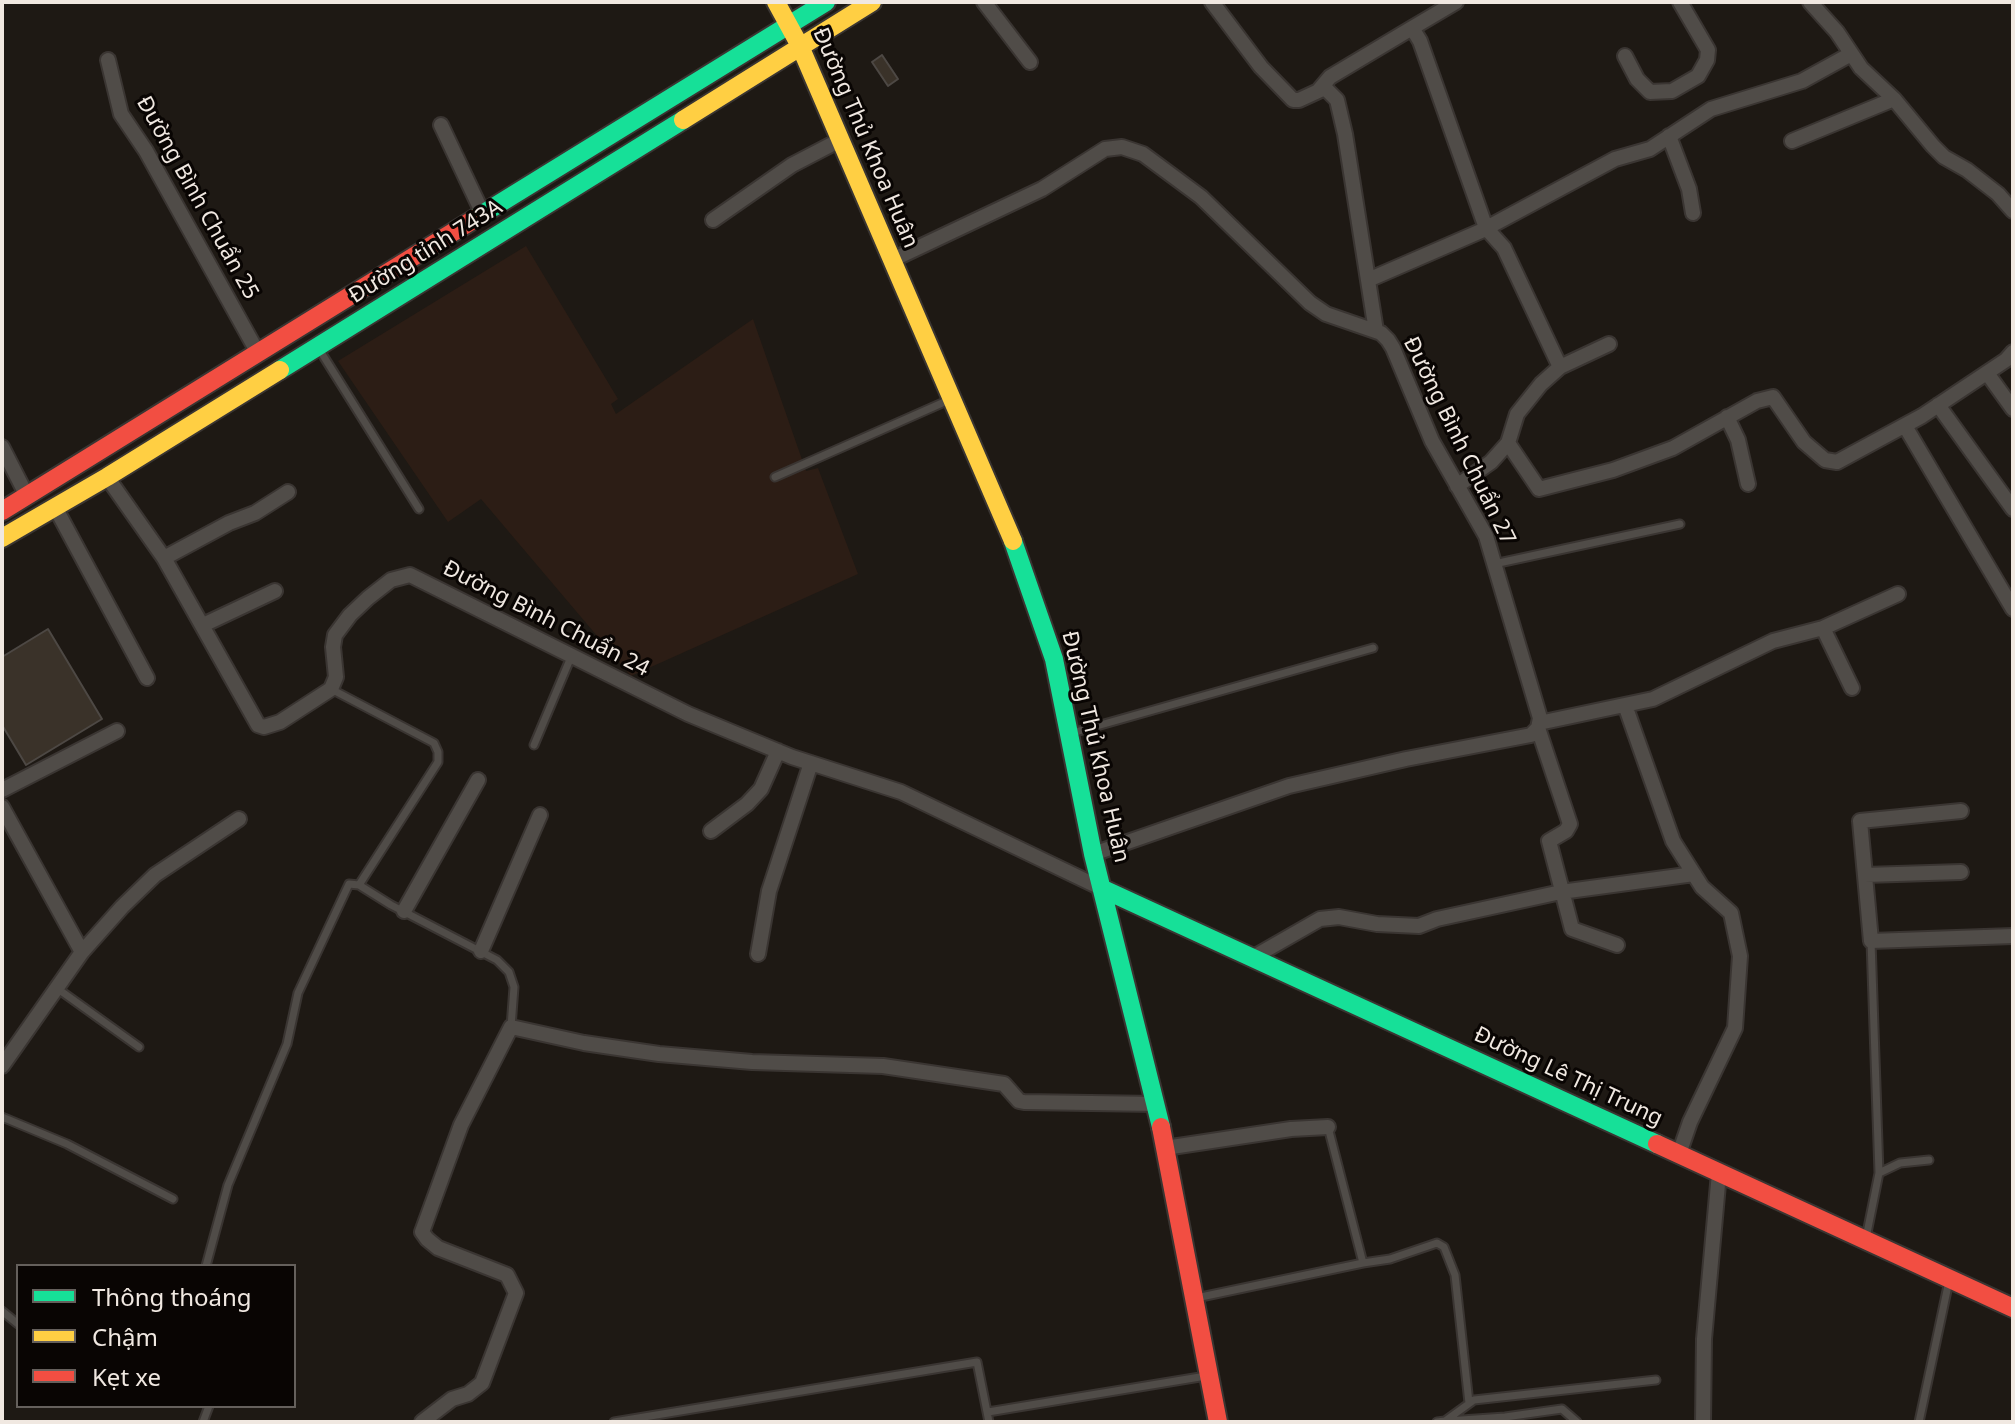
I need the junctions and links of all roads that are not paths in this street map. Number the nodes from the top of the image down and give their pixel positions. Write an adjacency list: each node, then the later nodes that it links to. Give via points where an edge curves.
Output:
1 (776, 2): 9 (main road, Đường Thủ Khoa Huân)
2 (826, 2): 9 (main road, Đường tỉnh 743A)
3 (872, 2): 11 (main road, Đường tỉnh 743A)
4 (984, 2): 15 (street)
5 (1212, 2): 16 (street, via 1293,100)
6 (1456, 2): 10 (street)
7 (1680, 2): 13 (street, via 1708,50 1698,76 1672,91 1650,92)
8 (1810, 2): 12 (street)
9 (790, 24): 11 (main road, Đường Thủ Khoa Huân); 24 (main road, Đường tỉnh 743A)
10 (1412, 28): 16 (street, via 1330,77); 26 (street)
11 (800, 46): 20 (main road, Đường Thủ Khoa Huân); 31 (main road, Đường tỉnh 743A)
12 (1851, 54): 17 (street); 19 (street, via 1802,81 1711,109)
13 (1625, 56)
14 (108, 60): 33 (street, Đường Bình Chuẩn 25, via 121,114)
15 (1030, 62)
16 (1319, 90): 28 (street, via 1329,90 1340,109)
17 (1894, 99): 21 (street); 22 (street, via 1944,157 1998,194)
18 (441, 125): 24 (street)
19 (1669, 136): 23 (street); 26 (street)
20 (840, 140): 25 (street, via 792,165); 27 (main road, Đường Thủ Khoa Huân)
21 (1792, 141)
22 (2013, 211)
23 (1693, 213)
24 (483, 214): 33 (main road, Đường tỉnh 743A)
25 (713, 220)
26 (1486, 228): 28 (street); 34 (street, via 1504,248)
27 (892, 260): 29 (street, Đường Bình Chuẩn 27, via 1042,189 1093,154 1122,147 1143,154 1201,197 1310,303); 36 (main road, Đường Thủ Khoa Huân)
28 (1368, 280): 29 (street)
29 (1376, 331): 46 (street, Đường Bình Chuẩn 27, via 1393,348)
30 (1609, 344): 34 (street)
31 (318, 347): 43 (main road, Đường tỉnh 743A); 50 (lane)
32 (2013, 352): 35 (street)
33 (258, 353): 48 (main road, Đường tỉnh 743A)
34 (1560, 367): 41 (street, via 1517,414)
35 (1987, 373): 37 (street); 38 (street)
36 (952, 398): 44 (lane); 70 (main road, Đường Thủ Khoa Huân, via 1023,564 1054,659)
37 (1938, 405): 40 (street); 51 (street)
38 (2013, 409)
39 (1727, 417): 40 (street, via 1773,397 1804,442 1825,460 1837,462); 41 (street, via 1673,448 1539,489); 45 (street)
40 (1905, 426): 59 (street)
41 (1508, 443): 46 (street)
42 (2, 447): 48 (street)
43 (107, 477): 49 (main road, Đường tỉnh 743A); 55 (street)
44 (775, 477)
45 (1748, 484)
46 (1457, 486): 56 (street, Đường Bình Chuẩn 27, via 1486,536)
47 (288, 492): 55 (street)
48 (27, 496): 52 (main road, Đường tỉnh 743A)
49 (55, 507): 54 (main road, Đường tỉnh 743A); 64 (street)
50 (419, 509)
51 (2013, 509)
52 (2, 511)
53 (1680, 524): 56 (lane)
54 (4, 534)
55 (164, 558): 60 (street)
56 (1494, 564): 68 (street, Đường Bình Chuẩn 27, via 1540,718)
57 (275, 591): 60 (street)
58 (1898, 594): 61 (street)
59 (2013, 609)
60 (203, 625): 66 (street, via 258,725 280,722)
61 (1823, 628): 65 (street); 67 (street, via 1773,641 1653,699)
62 (1373, 648): 70 (lane)
63 (571, 657): 66 (street, Đường Bình Chuẩn 24, via 410,575 391,580 368,598 335,635 336,677); 71 (lane); 72 (street, Đường Bình Chuẩn 24)
64 (147, 678)
65 (1852, 688)
66 (331, 689): 85 (lane, via 434,743 438,752 438,762)
67 (1625, 705): 68 (street); 83 (street, via 1673,841)
68 (1538, 726): 81 (street, via 1518,740 1289,786); 87 (street, Đường Bình Chuẩn 27, via 1570,824 1549,841)
69 (117, 731): 75 (street)
70 (1069, 734): 81 (main road, Đường Thủ Khoa Huân)
71 (534, 745)
72 (778, 751): 73 (street, Đường Bình Chuẩn 24); 80 (street, via 761,789)
73 (811, 763): 86 (street, Đường Bình Chuẩn 24, via 901,792); 94 (street, via 769,891)
74 (478, 780): 88 (street)
75 (2, 790)
76 (1961, 811): 84 (street, via 1860,821)
77 (4, 814): 93 (street)
78 (540, 815): 92 (street)
79 (239, 819): 93 (street, via 155,875)
80 (711, 831)
81 (1093, 854): 86 (main road, Đường Thủ Khoa Huân)
82 (1961, 872): 84 (street)
83 (1694, 874): 87 (street); 104 (street, via 1731,913 1740,956 1735,1028)
84 (1865, 875): 90 (street)
85 (359, 885): 88 (lane); 111 (lane, via 349,884 298,993 287,1044 228,1185)
86 (1103, 889): 95 (main road, Đường Lê Thị Trung); 100 (main road, Đường Thủ Khoa Huân)
87 (1561, 892): 91 (street, via 1572,929); 95 (street, via 1419,926 1320,919)
88 (404, 911): 92 (lane)
89 (2013, 936): 90 (street)
90 (1871, 941): 107 (lane)
91 (1617, 945)
92 (481, 951): 97 (lane, via 509,972 514,987)
93 (82, 952): 96 (street)
94 (758, 954)
95 (1252, 958): 104 (main road, Đường Lê Thị Trung)
96 (58, 989): 98 (lane); 99 (street)
97 (511, 1027): 100 (street, via 659,1054 883,1066 974,1079 1004,1084 1024,1102); 120 (street, via 461,1125 422,1232 438,1248 507,1275 516,1293 482,1383)
98 (139, 1047)
99 (2, 1066)
100 (1157, 1104): 103 (main road, Đường Thủ Khoa Huân)
101 (2, 1117): 108 (lane)
102 (1328, 1127): 103 (street); 110 (lane)
103 (1165, 1148): 113 (main road, Đường Thủ Khoa Huân)
104 (1679, 1154): 106 (main road, Đường Lê Thị Trung)
105 (1929, 1160): 107 (lane, via 1900,1163)
106 (1719, 1173): 109 (main road, Đường Lê Thị Trung); 125 (street, via 1704,1339)
107 (1879, 1173): 109 (lane)
108 (173, 1199)
109 (1865, 1240): 112 (main road, Đường Lê Thị Trung)
110 (1363, 1263): 113 (lane); 117 (lane, via 1437,1243 1444,1247 1455,1275)
111 (207, 1264)
112 (1949, 1279): 114 (main road, Đường Lê Thị Trung); 126 (lane)
113 (1194, 1298): 115 (main road, Đường Thủ Khoa Huân)
114 (2013, 1308)
115 (1208, 1376): 118 (lane); 123 (main road, Đường Thủ Khoa Huân)
116 (1656, 1380): 117 (lane)
117 (1469, 1403): 119 (lane)
118 (988, 1412): 121 (lane, via 977,1362); 122 (lane)
119 (1441, 1421): 124 (lane, via 1562,1409)
120 (422, 1422)
121 (614, 1422)
122 (989, 1422)
123 (1218, 1422)
124 (1577, 1422)
125 (1703, 1422)
126 (1919, 1422)

